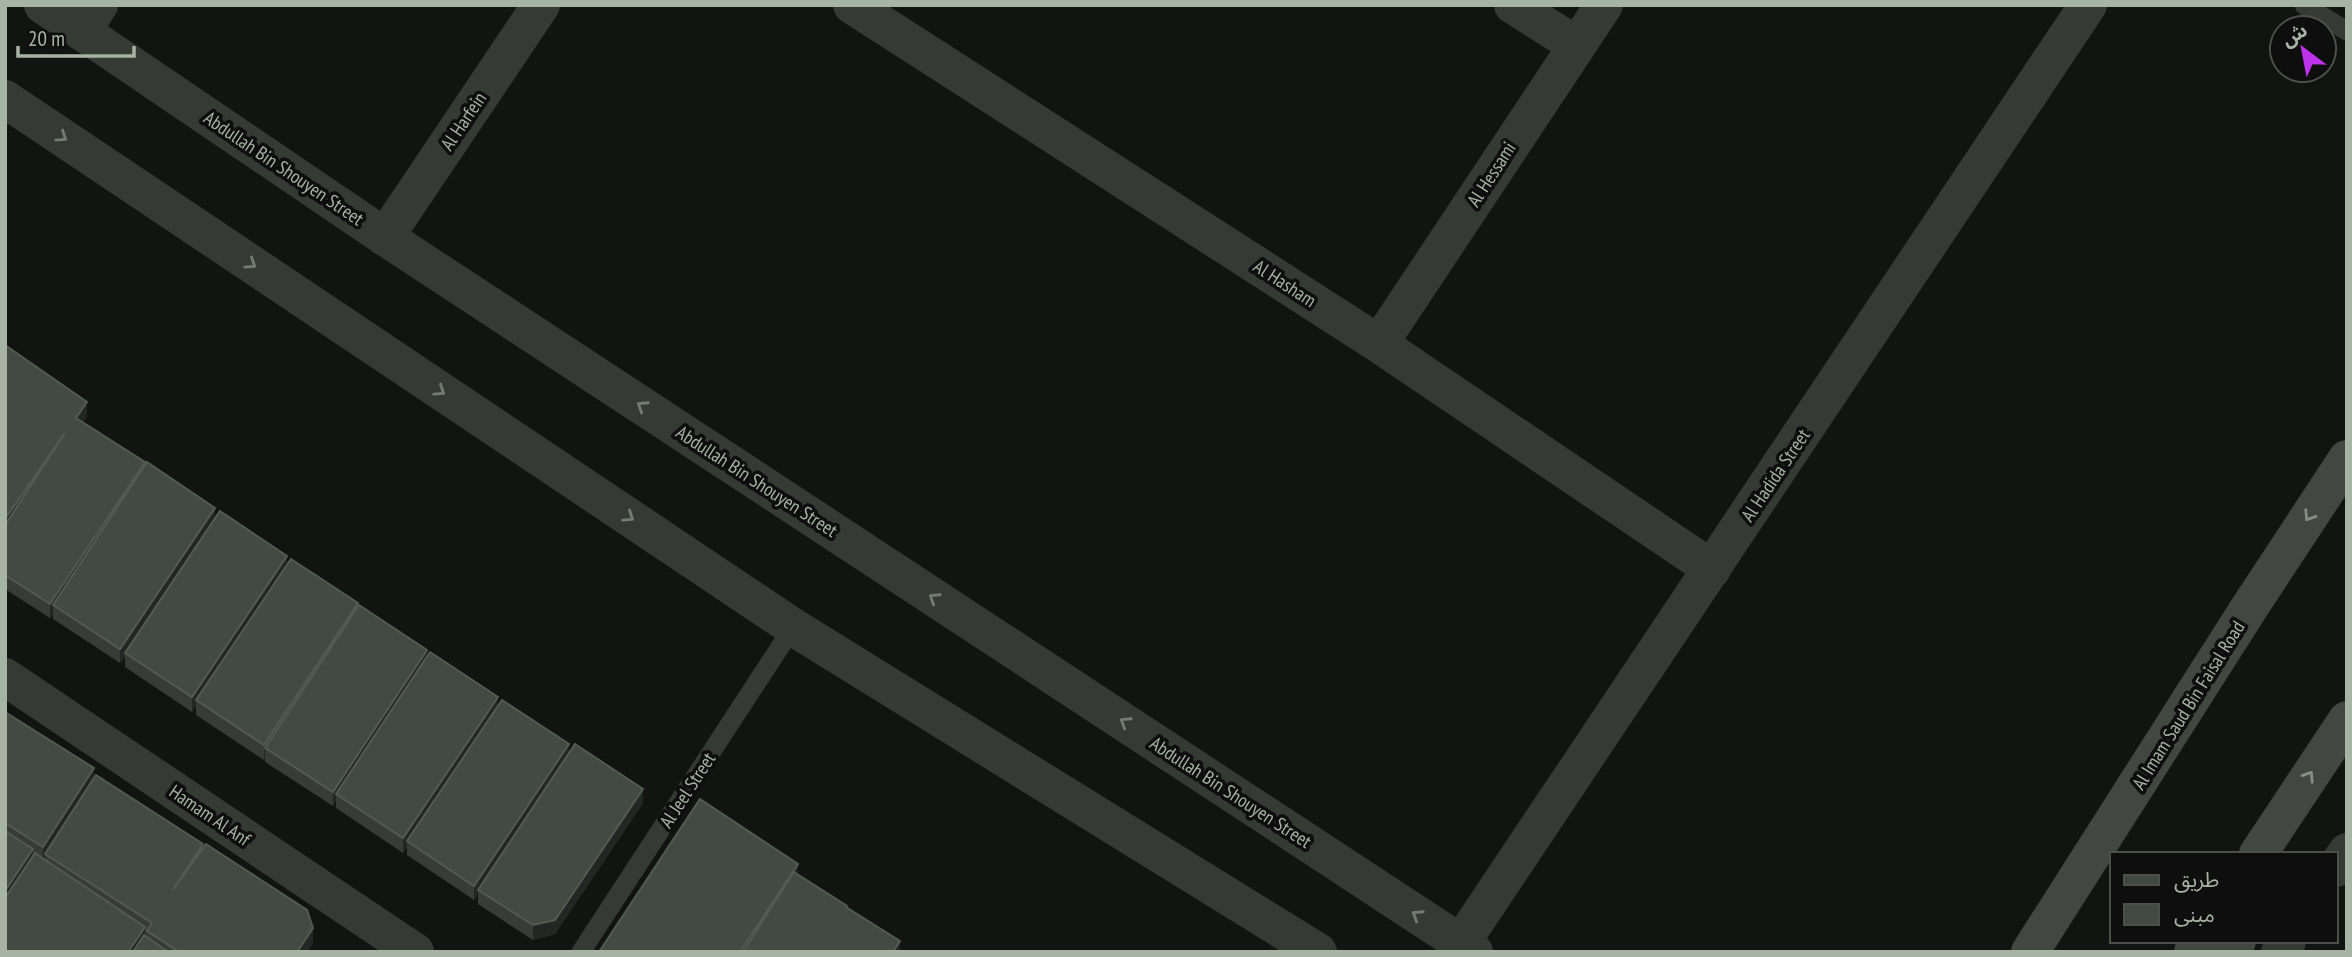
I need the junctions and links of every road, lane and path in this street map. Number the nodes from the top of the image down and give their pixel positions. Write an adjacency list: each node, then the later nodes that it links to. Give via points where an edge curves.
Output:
1 (43, 5): 8 (street, Abdullah Bin Shouyen Street)
2 (541, 5): 12 (street, Al Harfein)
3 (852, 5): 13 (street, Al Hasham)
4 (1513, 5): 10 (street)
5 (1604, 5): 10 (street, Al Hessami)
6 (2088, 5): 15 (street, Al Hadida Street)
7 (2304, 5): 9 (lane)
8 (91, 18): 12 (street, Abdullah Bin Shouyen Street)
9 (2347, 31)
10 (1576, 45): 13 (street, Al Hessami)
11 (5, 99): 16 (street, one-way to 16)
12 (386, 237): 23 (street, Abdullah Bin Shouyen Street, one-way to 12)
13 (1379, 344): 15 (street, Al Hasham)
14 (2347, 459): 22 (main road, Al Imam Saud Bin Faisal Road, one-way to 22, via 2241,620)
15 (1713, 569): 23 (street, Al Hadida Street)
16 (793, 627): 25 (lane, Al Jeel Street); 26 (street)
17 (5, 677): 24 (street, Hamam Al Anf)
18 (2347, 720): 19 (main road, one-way to 18)
19 (2289, 807): 20 (main road); 21 (main road)
20 (2259, 852)
21 (2272, 852)
22 (2040, 946)
23 (1468, 948)
24 (415, 952)
25 (581, 952)
26 (1318, 952)

